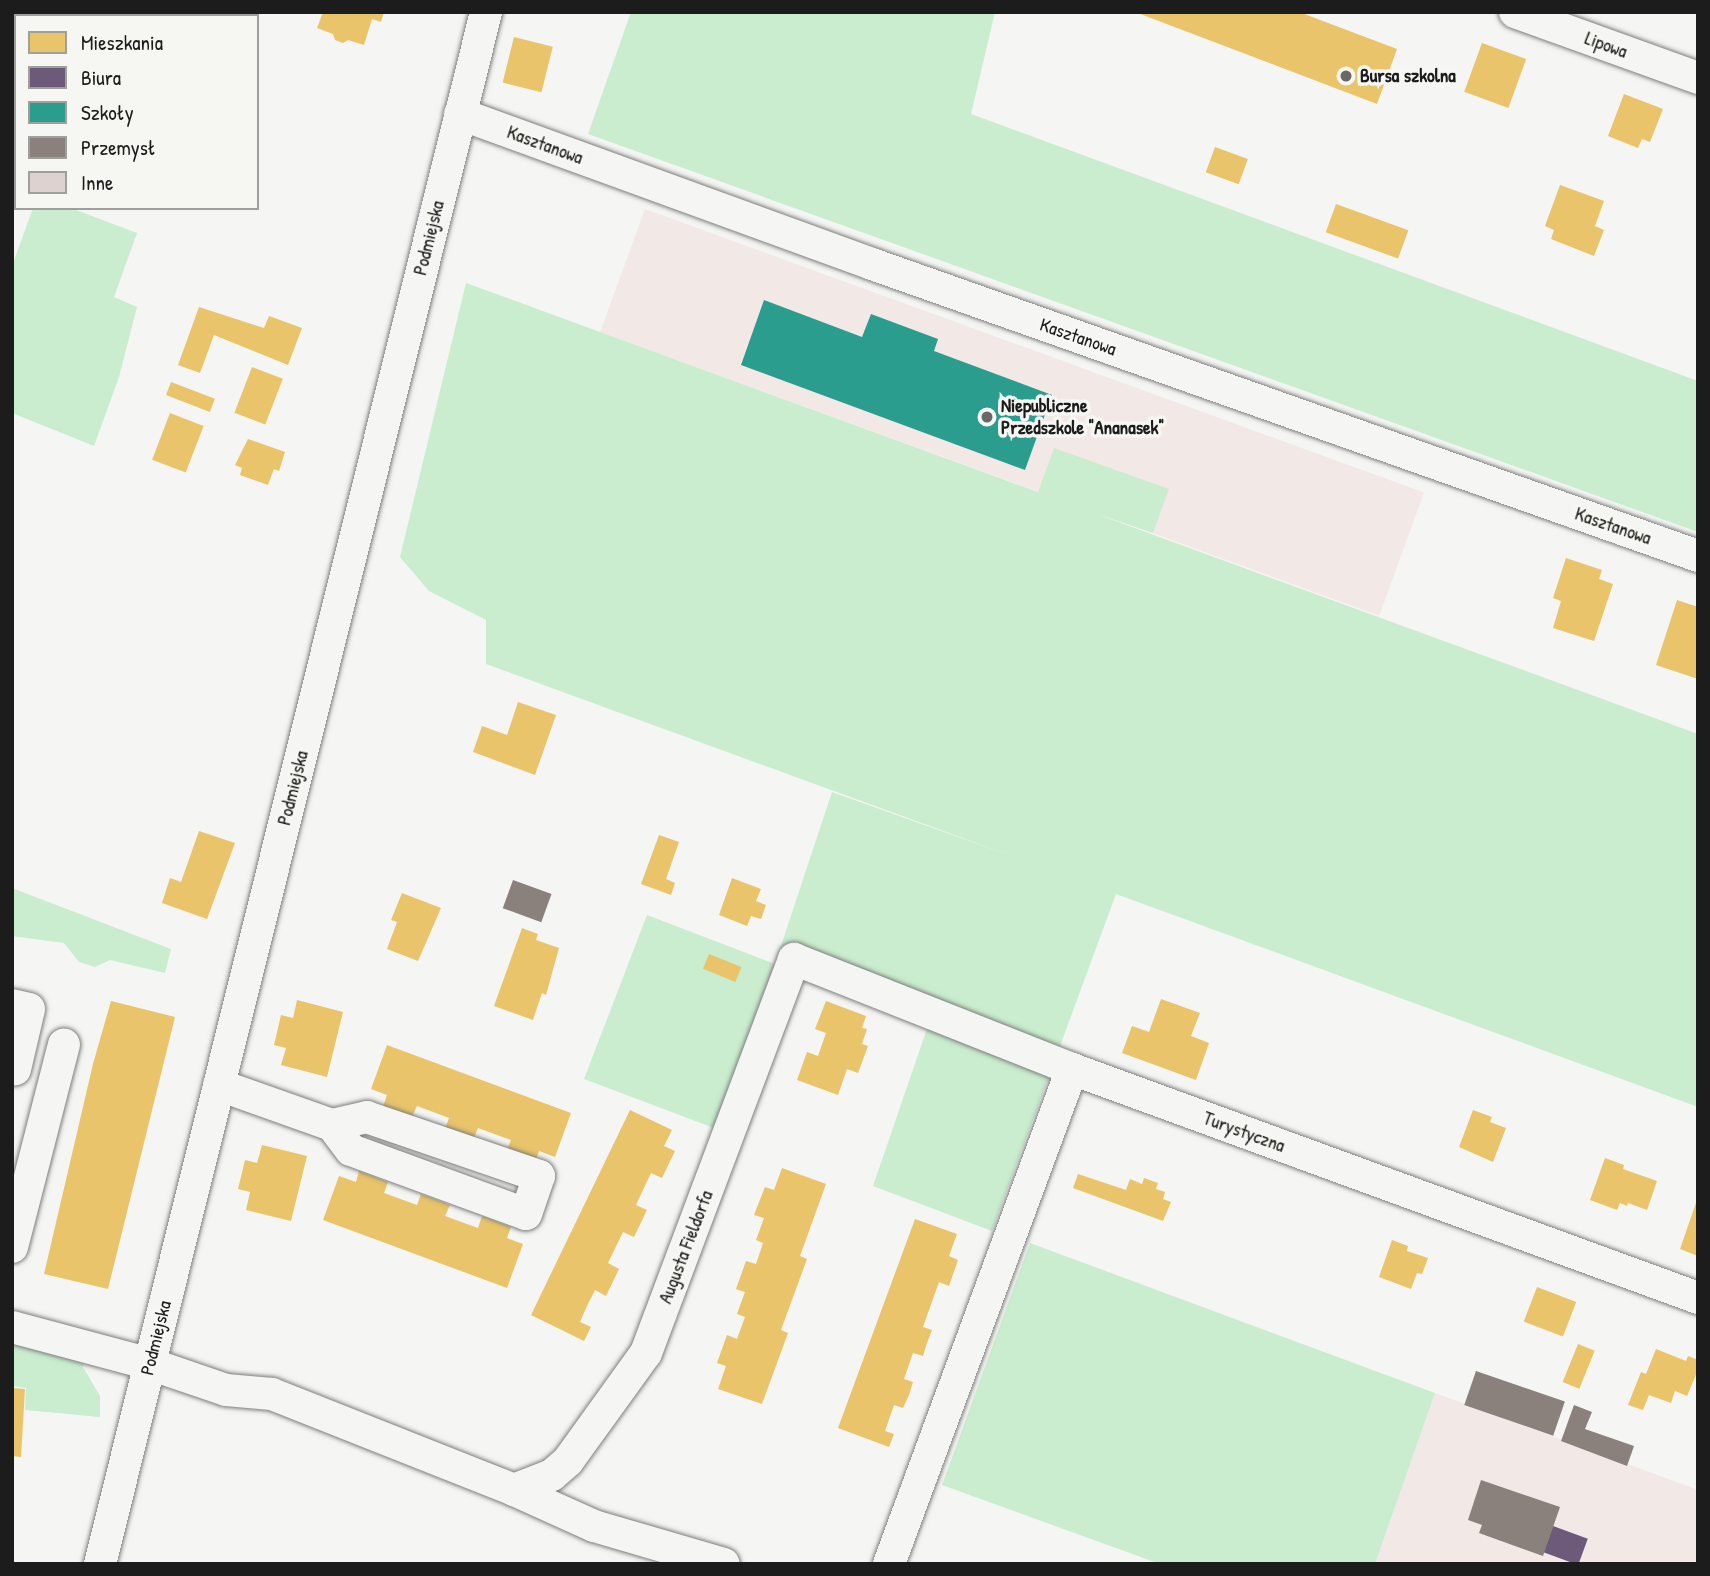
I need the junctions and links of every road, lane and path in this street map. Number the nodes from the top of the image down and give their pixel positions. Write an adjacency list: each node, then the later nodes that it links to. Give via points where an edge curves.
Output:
1 (486, 12): 4 (street, Podmiejska)
2 (1515, 12): 3 (street, Lipowa)
3 (1698, 78)
4 (460, 114): 5 (street, Kasztanowa); 12 (street, Podmiejska)
5 (1698, 556)
6 (794, 959): 10 (street, Turystyczna); 18 (street, Augusta Fieldorfa, via 646,1353 568,1461 552,1475)
7 (12, 1005): 9 (street, via 29,1009)
8 (64, 1045): 11 (street)
9 (14, 1069): 11 (street)
10 (1072, 1069): 15 (street, Turystyczna); 21 (street)
11 (55, 1078): 14 (street)
12 (219, 1085): 13 (street); 17 (street, Podmiejska)
13 (331, 1125): 13 (street, via 367,1117 539,1176 526,1214 351,1150)
14 (12, 1247)
15 (1698, 1298)
16 (12, 1327): 17 (street)
17 (150, 1364): 18 (street, via 226,1390 272,1394); 19 (street, Podmiejska)
18 (514, 1490): 20 (street, via 594,1526)
19 (100, 1564)
20 (724, 1564)
21 (889, 1564)

